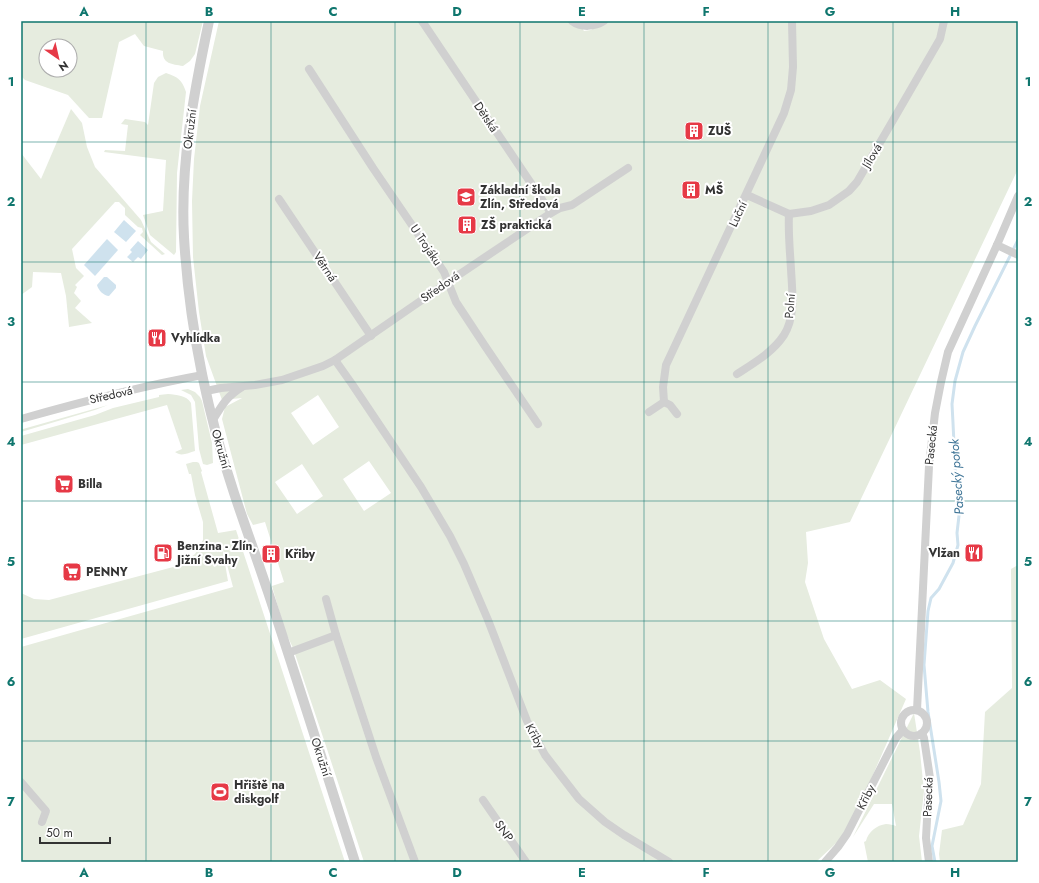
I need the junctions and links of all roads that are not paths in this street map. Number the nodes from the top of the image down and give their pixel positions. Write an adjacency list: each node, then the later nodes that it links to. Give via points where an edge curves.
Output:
1 (209, 21): 20 (street, Okružní, via 189,127 184,204 190,302)
2 (422, 21): 12 (street, Dětská)
3 (572, 21): 4 (street, via 587,26)
4 (604, 21)
5 (792, 21): 9 (street, Luční, via 791,90 784,113)
6 (944, 21): 13 (street, Jílová, via 940,39 857,182 849,191 829,204 810,211)
7 (309, 69): 16 (street, U Trojáku, via 444,272)
8 (628, 168): 12 (street, Středová, via 572,206)
9 (747, 195): 13 (street); 23 (street, Luční, via 666,365)
10 (1018, 196): 14 (street, Pasecká)
11 (279, 199): 17 (street, Větrná)
12 (551, 213): 16 (street, Středová)
13 (789, 214): 19 (street, Polní, via 792,299 790,323 775,346)
14 (998, 245): 15 (street); 32 (street, Pasecká, via 948,352 935,413 929,466)
15 (1018, 255)
16 (448, 282): 17 (street, Středová); 28 (street, U Trojáku, via 456,302)
17 (371, 336): 18 (street, Středová)
18 (335, 360): 21 (street, Středová, via 282,380); 41 (street, Křiby, via 421,487 450,536 488,620 527,721 545,755 579,799 605,822)
19 (737, 374)
20 (203, 375): 22 (street, Okružní); 26 (street, Středová, via 75,403)
21 (244, 386): 22 (street, Středová); 27 (street, Středová, via 226,400)
22 (206, 391): 27 (street, Okružní)
23 (664, 402): 24 (street); 25 (street)
24 (649, 412)
25 (677, 414)
26 (21, 419)
27 (213, 420): 31 (street, Okružní, via 234,492)
28 (538, 424)
29 (326, 599): 30 (street)
30 (336, 635): 31 (street); 39 (street, via 376,757)
31 (288, 653): 38 (street, Okružní)
32 (917, 710): 33 (street, via 905,714 901,722); 34 (street, Pasecká, via 926,718 926,726)
33 (903, 730): 34 (street, via 914,736); 42 (street, Křiby, via 896,738 847,834)
34 (922, 733): 43 (street, Pasecká, via 930,778 926,838)
35 (21, 782): 37 (street, via 46,811)
36 (483, 800): 40 (street, SNP)
37 (42, 822)
38 (355, 862)
39 (415, 862)
40 (526, 862)
41 (669, 862)
42 (825, 862)
43 (929, 862)

